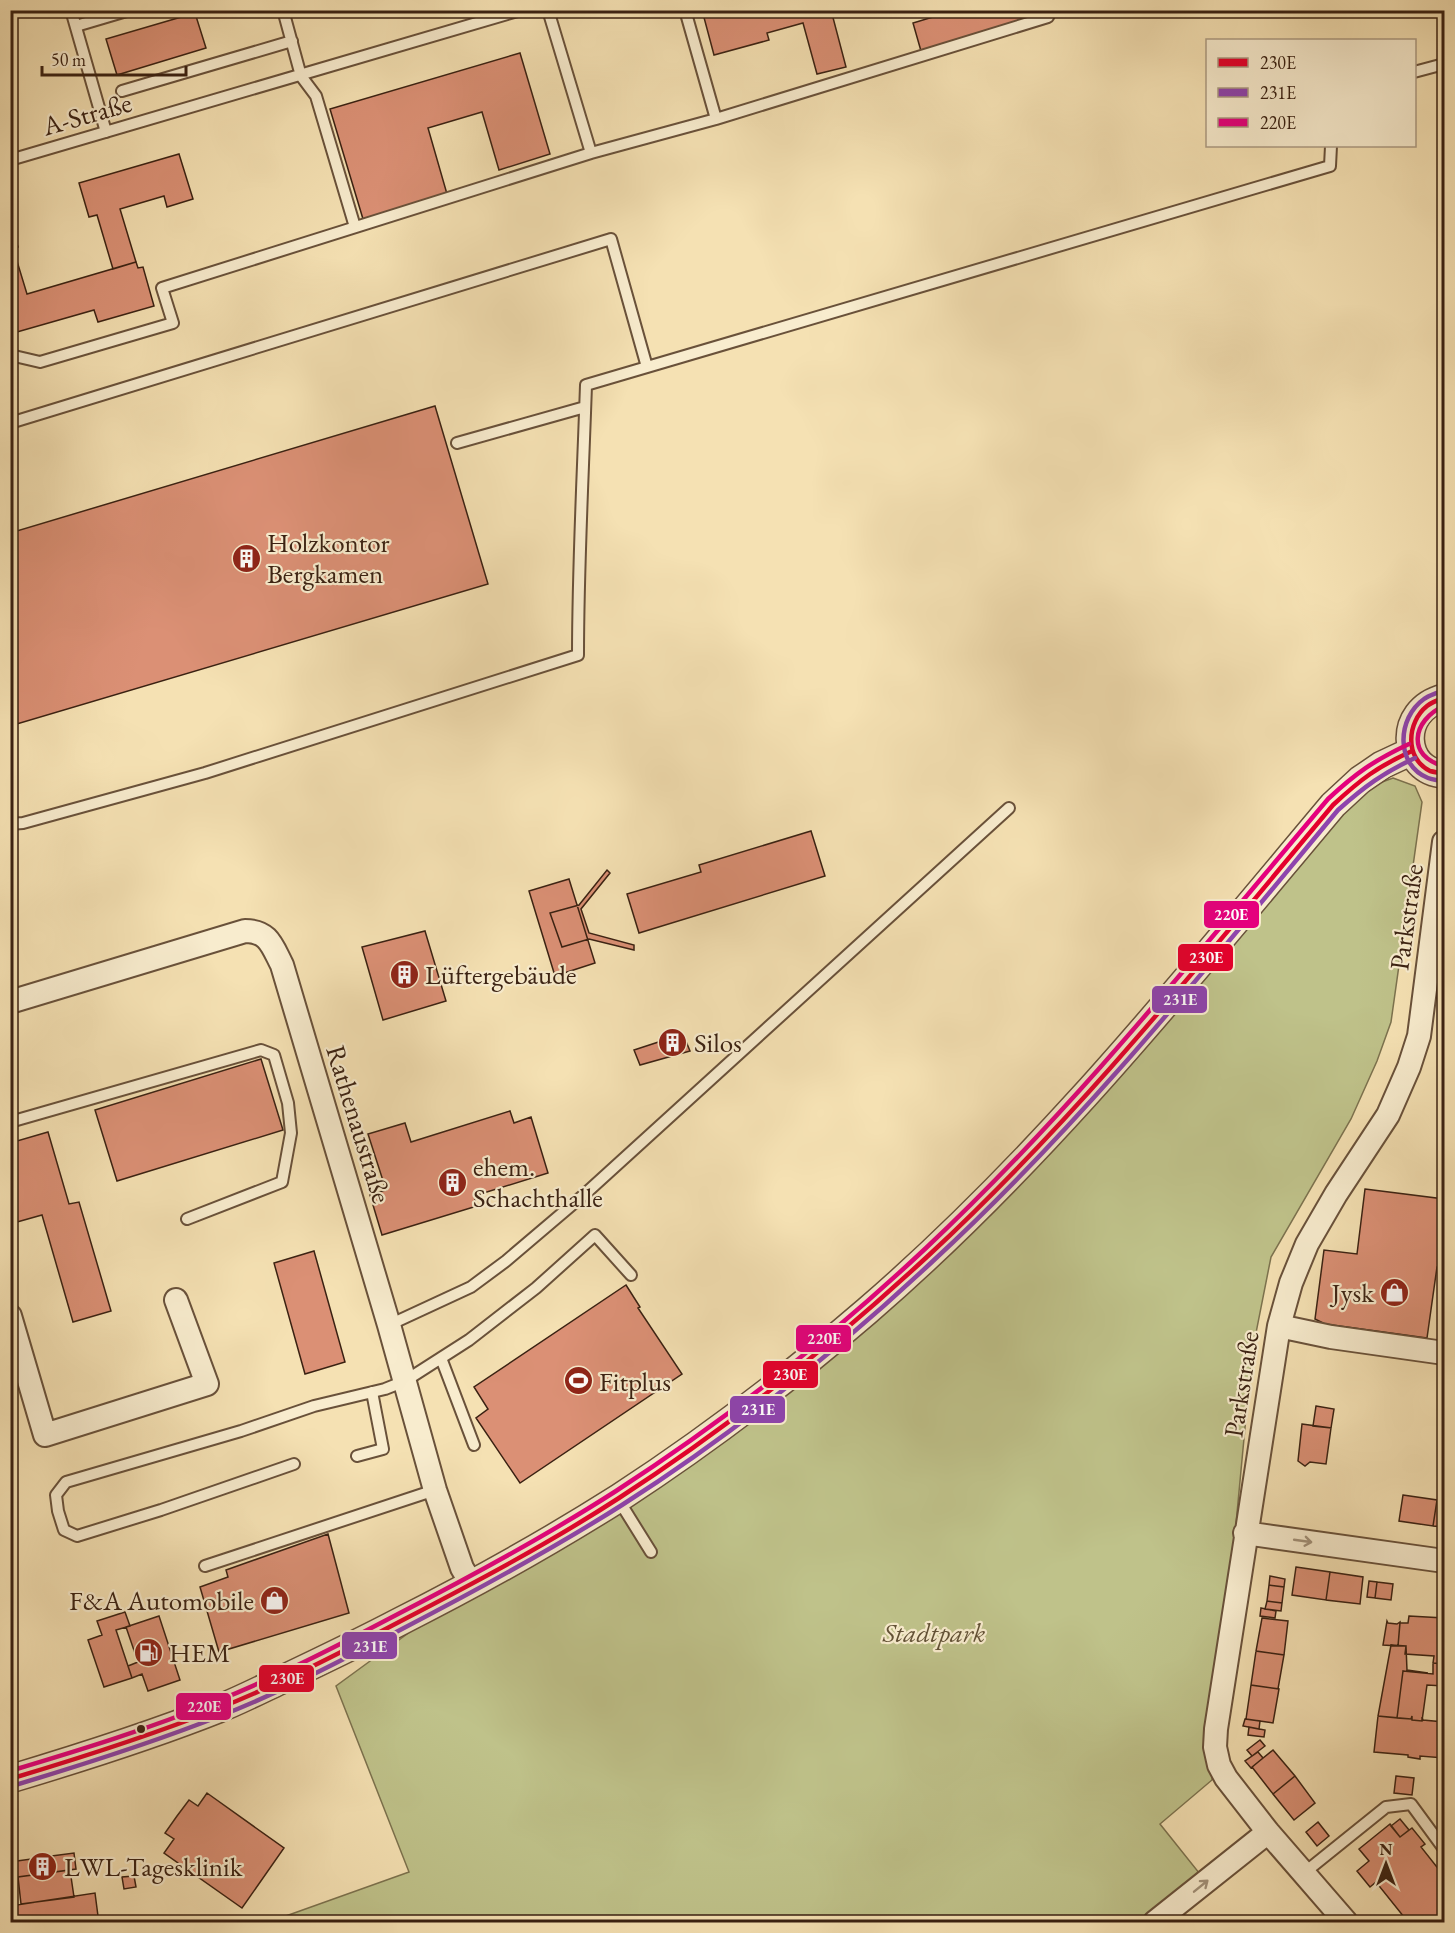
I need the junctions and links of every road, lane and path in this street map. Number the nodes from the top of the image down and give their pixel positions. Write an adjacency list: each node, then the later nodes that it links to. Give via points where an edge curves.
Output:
1 (71, 10): 8 (lane)
2 (130, 10): 8 (lane)
3 (283, 10): 9 (lane)
4 (521, 10): 12 (lane, A-Straße)
5 (548, 10): 17 (lane)
6 (685, 10): 14 (lane)
7 (1051, 10): 14 (lane, via 1048,17)
8 (76, 26): 15 (lane)
9 (292, 41): 12 (lane); 13 (lane)
10 (1444, 64): 11 (lane)
11 (1416, 71)
12 (302, 76): 15 (lane, A-Straße); 19 (lane, via 316,96)
13 (122, 91)
14 (716, 119): 17 (lane)
15 (106, 132): 18 (lane, A-Straße)
16 (1331, 147): 21 (lane, via 1330,166)
17 (591, 153): 19 (lane)
18 (10, 160)
19 (356, 227): 20 (lane, via 162,288 173,323 40,362)
20 (10, 355)
21 (647, 367): 22 (lane, via 586,385); 23 (lane, via 610,239)
22 (585, 407): 24 (lane); 29 (lane, via 578,655 205,772)
23 (10, 423)
24 (457, 443)
25 (1444, 698): 26 (street, via 1430,702 1412,723)
26 (1413, 752): 27 (street, via 1427,769); 48 (street, via 1382,765 1333,805 1052,1132 911,1271 770,1390)
27 (1444, 774)
28 (1008, 808): 38 (lane, via 506,1261 471,1287)
29 (10, 824)
30 (1444, 842): 31 (street, Parkstraße)
31 (1436, 974): 39 (street, Parkstraße, via 1409,1067 1388,1115 1307,1244)
32 (10, 1002): 38 (street, Rathenaustraße, via 245,932 266,937 282,965)
33 (10, 1122): 34 (lane, via 261,1050 274,1055 288,1103 291,1133 282,1182)
34 (187, 1220)
35 (631, 1275): 41 (lane, via 595,1235 536,1288)
36 (176, 1300): 37 (street, via 207,1384 45,1435)
37 (10, 1316)
38 (389, 1325): 42 (street, Rathenaustraße)
39 (1279, 1326): 40 (street); 49 (street, Parkstraße)
40 (1444, 1353)
41 (441, 1358): 42 (lane); 44 (lane)
42 (405, 1381): 43 (lane); 47 (street, Rathenaustraße)
43 (372, 1392): 45 (lane, via 383,1449); 46 (lane, via 66,1482 56,1495 58,1511 64,1530 77,1536)
44 (474, 1445)
45 (357, 1456)
46 (294, 1464)
47 (435, 1490): 52 (lane); 53 (street, Rathenaustraße)
48 (618, 1498): 50 (lane); 53 (street)
49 (1245, 1533): 51 (street, one-way to 51); 55 (street, Parkstraße, via 1215,1747 1226,1778)
50 (651, 1552)
51 (1444, 1560)
52 (204, 1566)
53 (471, 1585): 54 (street, via 344,1651 221,1708 87,1757)
54 (10, 1779)
55 (1268, 1832): 57 (street, Parkstraße); 58 (street, one-way to 55)
56 (1444, 1849): 57 (lane, via 1411,1804 1386,1807)
57 (1304, 1873): 59 (street, Parkstraße)
58 (1155, 1923)
59 (1346, 1923)

